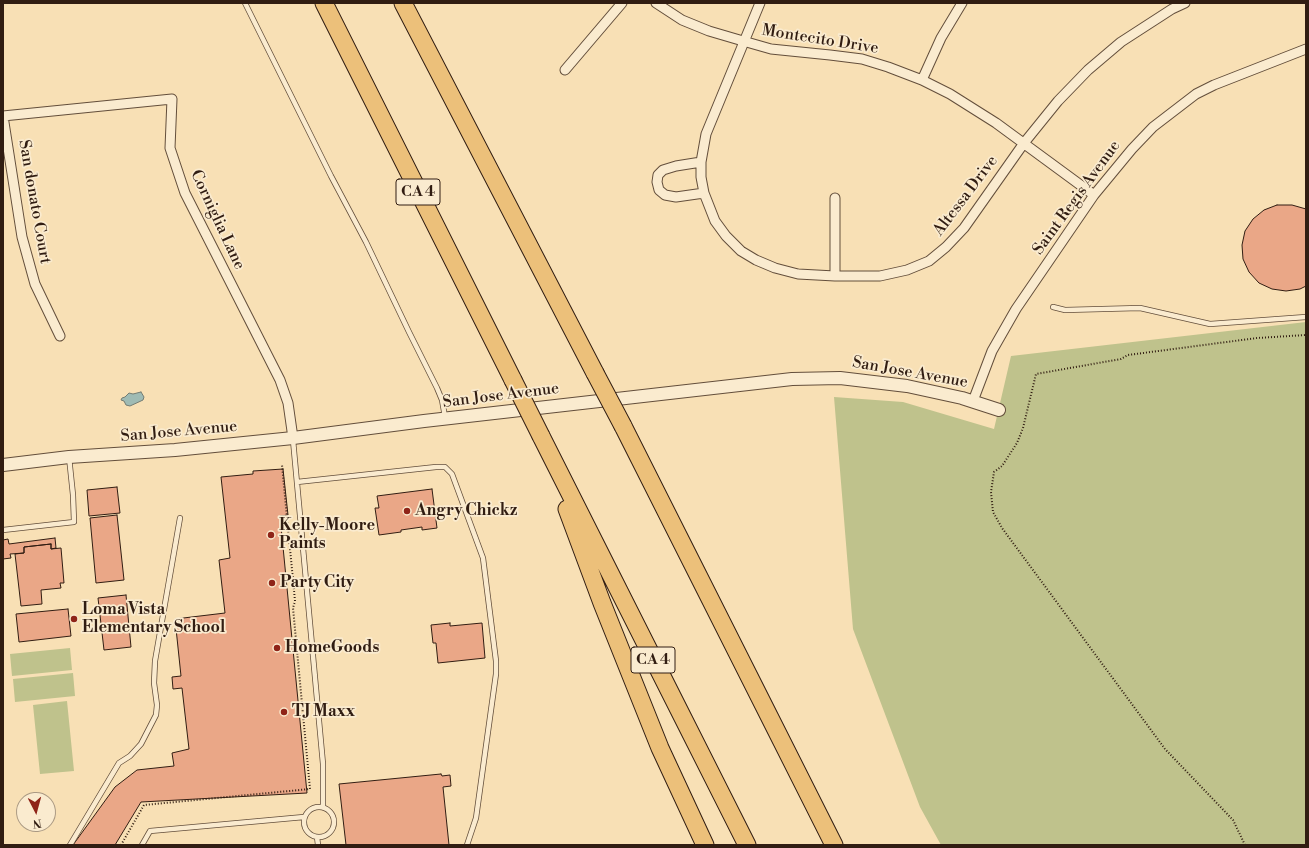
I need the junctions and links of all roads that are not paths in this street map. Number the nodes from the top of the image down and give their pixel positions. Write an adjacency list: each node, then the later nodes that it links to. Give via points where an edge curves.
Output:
1 (245, 3): 25 (lane, via 437,388)
2 (324, 3): 29 (highway, CA 4 / CA 4, bridge)
3 (403, 3): 42 (highway, bridge, via 623,426)
4 (622, 3): 11 (street)
5 (656, 3): 9 (street, Montecito Drive, via 682,20)
6 (760, 3): 9 (street, Altessa Drive)
7 (962, 3): 12 (street, via 941,38)
8 (1185, 3): 14 (street, Altessa Drive, via 1121,42 1088,70 1058,101)
9 (743, 42): 12 (street, Montecito Drive, via 771,49 862,59); 15 (street, Altessa Drive, via 706,134)
10 (1306, 49): 17 (street, Saint Regis Avenue, via 1196,94 1152,127)
11 (565, 70)
12 (922, 80): 14 (street, Montecito Drive, via 950,94)
13 (3, 116): 22 (street, San donato Court, via 22,237 35,284); 26 (street, Corniglia Lane, via 172,100 170,148 184,193 280,380 288,403)
14 (1024, 143): 17 (street, Montecito Drive); 19 (street, Altessa Drive, via 964,228 929,261 907,270 880,276)
15 (701, 162): 16 (street, Altessa Drive); 16 (street, via 663,170 658,175 657,182 659,190 665,195 676,197)
16 (704, 193): 19 (street, Altessa Drive, via 715,221 726,236 756,260 798,274)
17 (1094, 195): 23 (street, Saint Regis Avenue, via 1000,336)
18 (835, 198): 19 (street)
19 (836, 276)
20 (1053, 307): 21 (lane, via 1065,310 1140,308 1210,324)
21 (1306, 317)
22 (60, 336)
23 (973, 401): 24 (street, San Jose Avenue); 25 (street, San Jose Avenue, via 907,386 860,379 819,378)
24 (999, 410)
25 (445, 419): 26 (street, San Jose Avenue)
26 (293, 438): 27 (street, San Jose Avenue); 30 (lane)
27 (69, 458): 28 (street, San Jose Avenue); 32 (lane, via 74,522)
28 (3, 465)
29 (560, 476): 40 (highway, via 565,504 602,603 660,748); 41 (highway, CA 4)
30 (297, 482): 33 (lane, via 323,764); 39 (lane, via 436,467 445,467 452,474 483,558 496,661 476,818)
31 (180, 518): 36 (lane, via 155,661 156,716 141,744 119,763)
32 (3, 530)
33 (323, 807): 34 (lane, via 318,806 310,810); 35 (lane, via 334,817 333,827 327,835)
34 (304, 817): 35 (lane, via 306,830); 37 (lane, via 150,831)
35 (317, 837): 38 (lane)
36 (70, 845)
37 (142, 845)
38 (318, 845)
39 (467, 845)
40 (705, 845)
41 (747, 845)
42 (834, 845)

